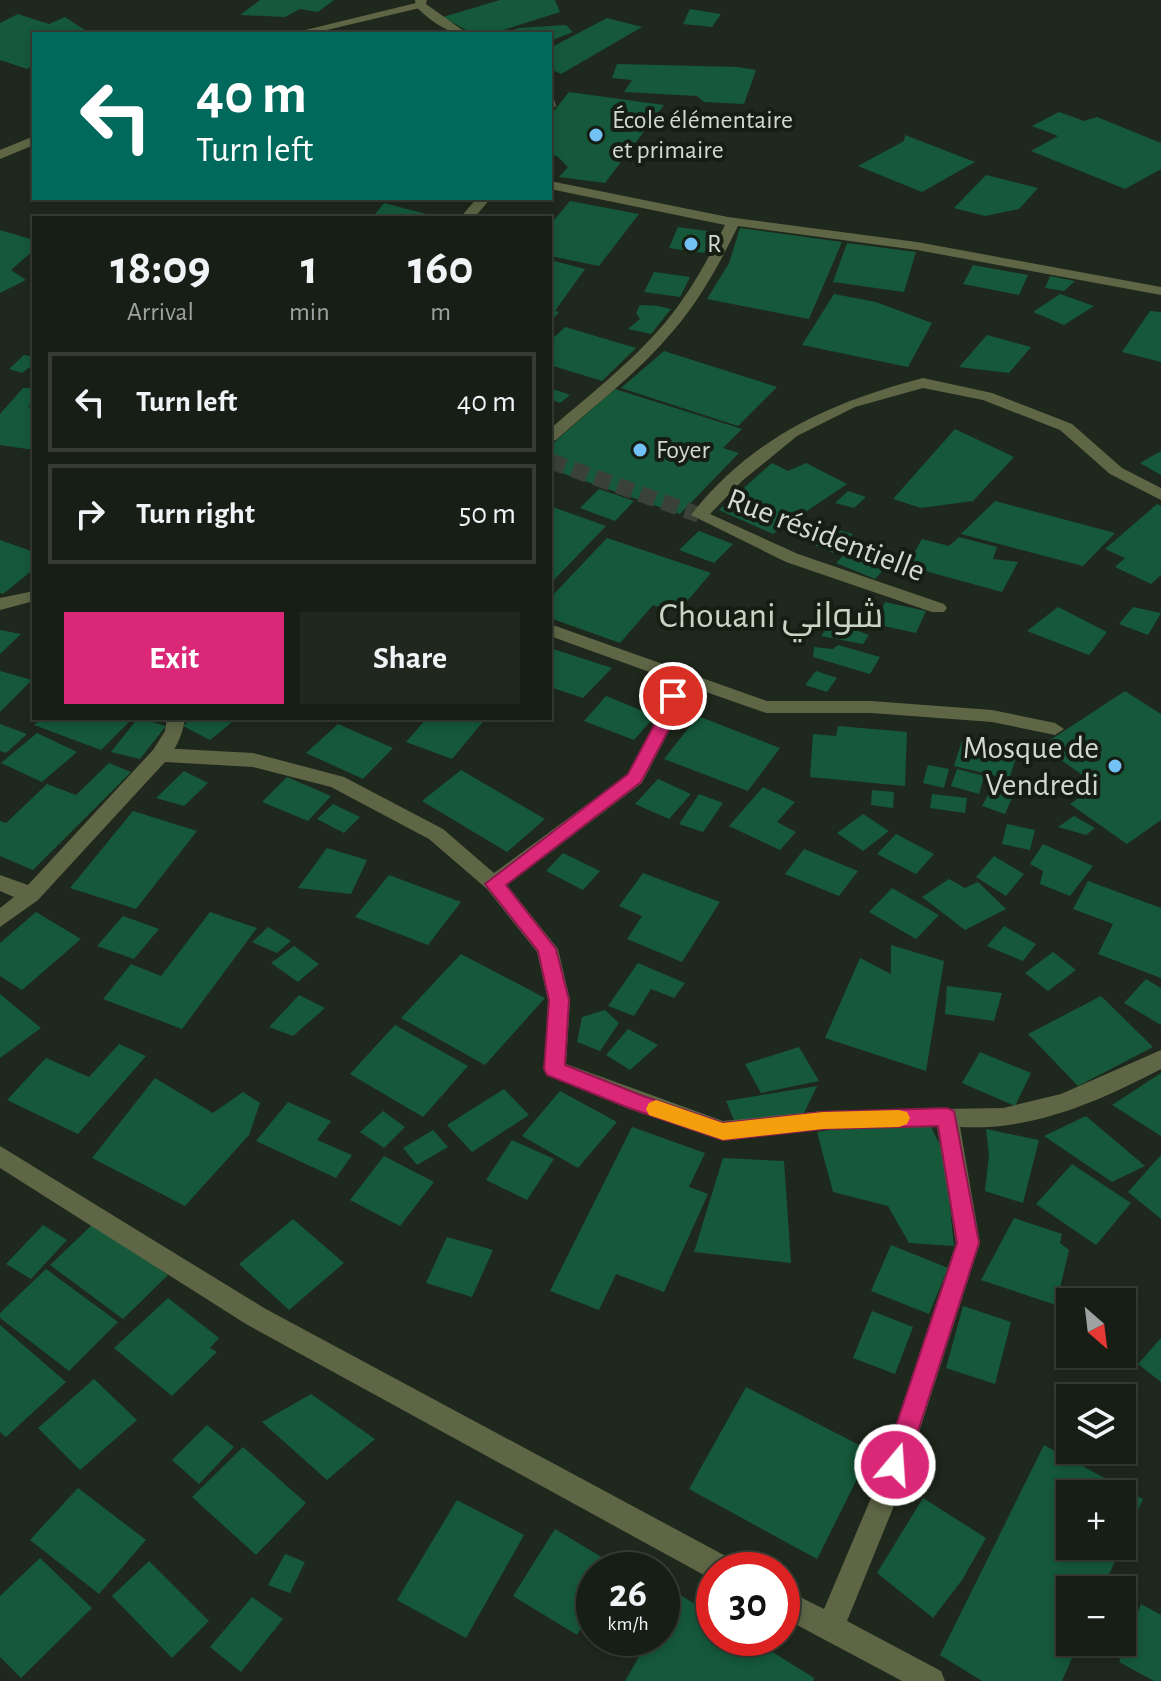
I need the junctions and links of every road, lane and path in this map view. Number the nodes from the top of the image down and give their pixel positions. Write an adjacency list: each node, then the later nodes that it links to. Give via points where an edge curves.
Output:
1 (420, 3): 2 (street); 3 (street)
2 (303, 32)
3 (459, 32)
4 (32, 141): 5 (street)
5 (0, 155)
6 (552, 185): 9 (street)
7 (482, 200): 8 (street)
8 (469, 216)
9 (734, 221): 10 (street, via 917,246); 11 (street, via 698,289 656,342)
10 (1161, 291)
11 (552, 435)
12 (1161, 495): 15 (street, Rue résidentielle, via 1116,471 1066,427 987,396 923,383 850,404 791,433 699,515 792,558)
13 (32, 596): 14 (street)
14 (0, 604)
15 (938, 608)
16 (552, 631): 17 (street)
17 (679, 676): 19 (street, via 766,707 871,707 992,716); 22 (street, via 668,716 635,778)
18 (176, 720): 20 (street)
19 (1055, 729)
20 (160, 755): 22 (street, via 253,760 337,782 436,834); 23 (street)
21 (0, 883): 23 (street)
22 (494, 884): 26 (street, via 547,949 559,1000 555,1069 723,1131 823,1120)
23 (31, 895): 24 (street)
24 (0, 919)
25 (1161, 1059): 26 (street, via 1061,1104 1002,1118)
26 (947, 1117): 30 (street, via 968,1243 887,1491)
27 (0, 1156): 28 (street, via 255,1316)
28 (696, 1555)
29 (800, 1612): 30 (street)
30 (830, 1628): 31 (street)
31 (931, 1681)

